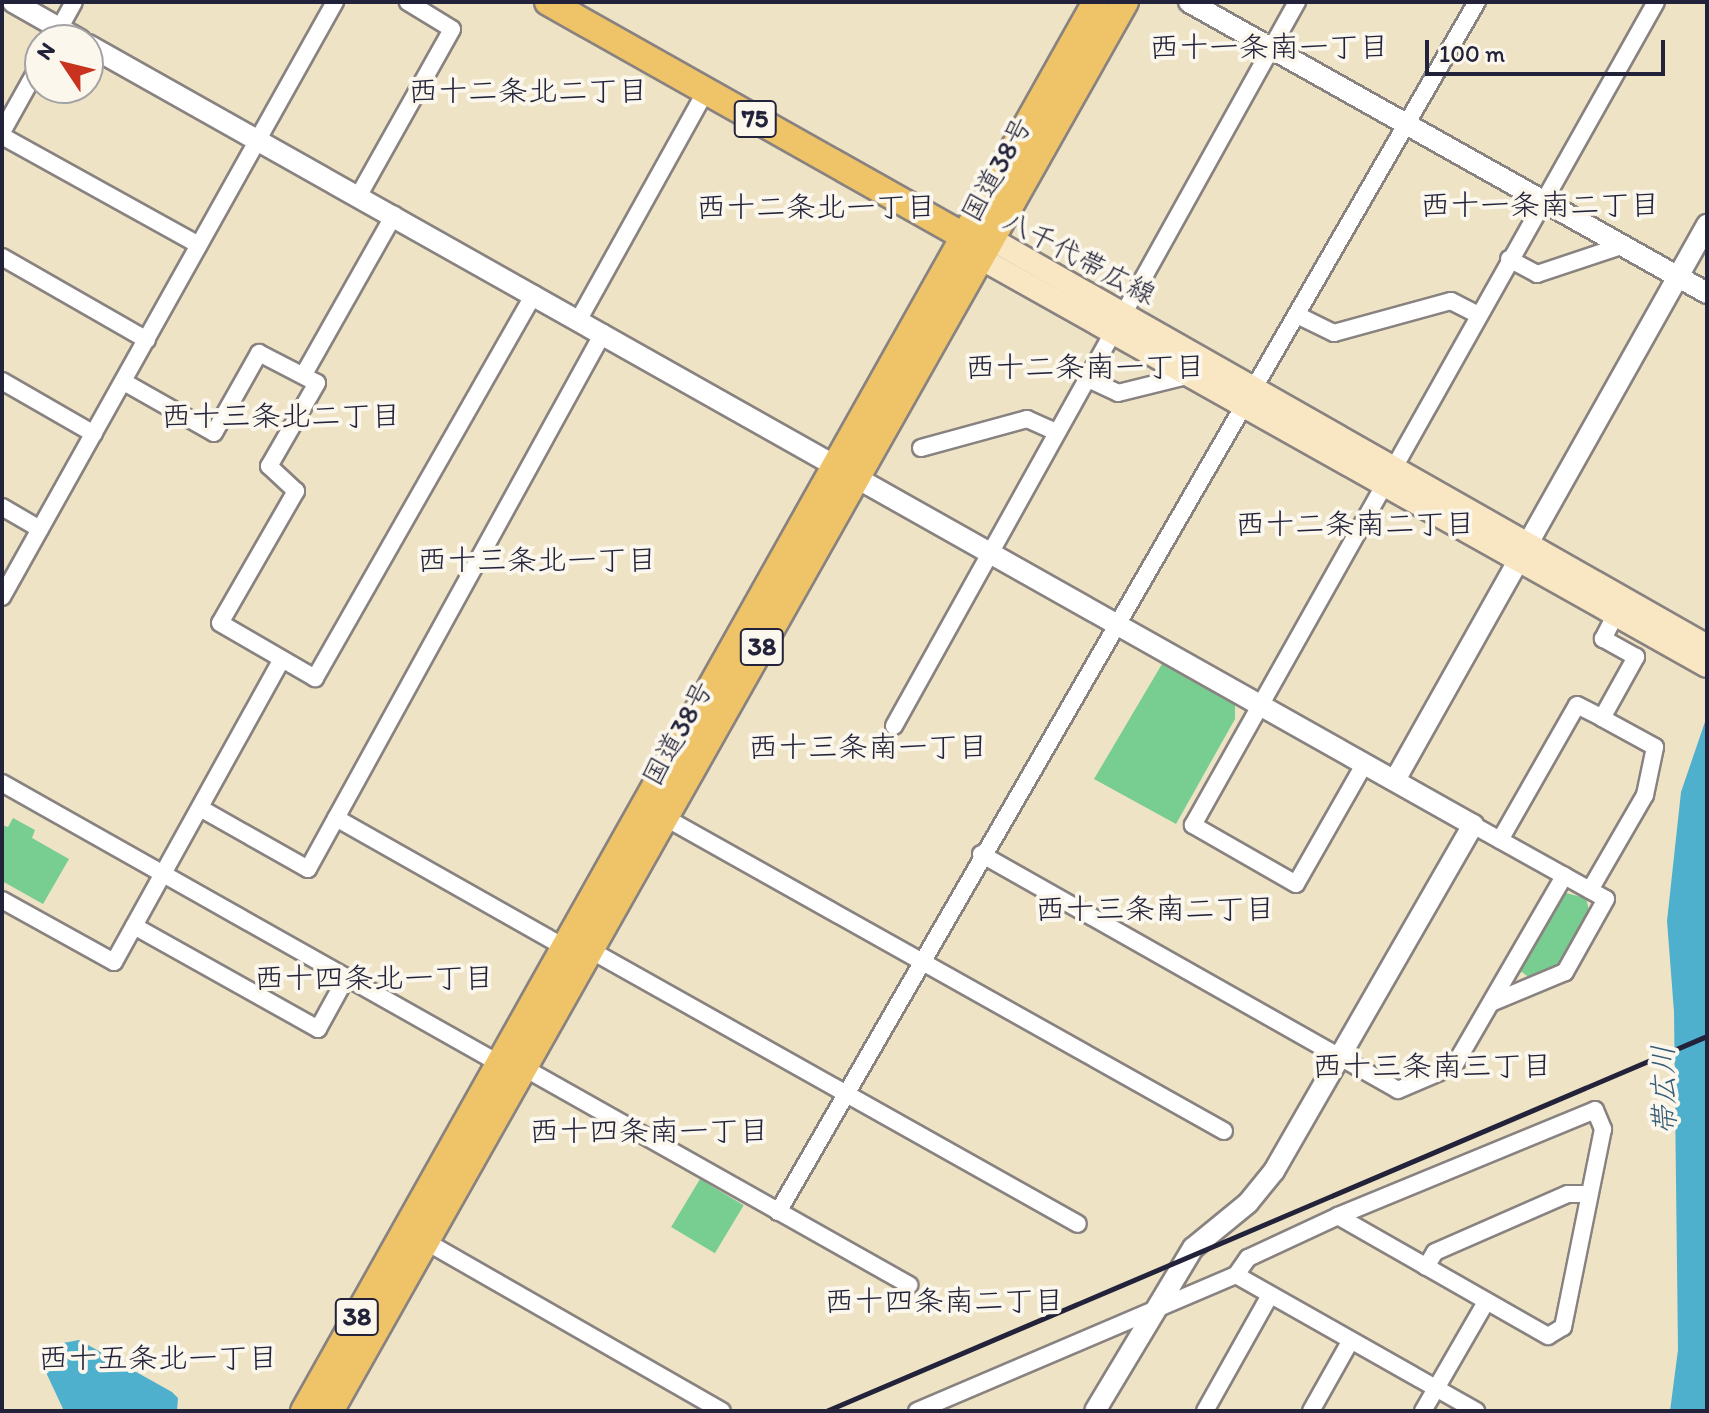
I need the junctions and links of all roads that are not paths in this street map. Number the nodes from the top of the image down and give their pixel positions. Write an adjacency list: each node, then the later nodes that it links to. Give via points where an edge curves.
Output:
1 (13, 2): 12 (street)
2 (74, 2): 13 (street)
3 (408, 2): 21 (street, via 452,29)
4 (548, 2): 16 (main road, 75)
5 (1096, 2): 25 (main road, 国道38号 / 38)
6 (1125, 2): 28 (main road, 国道38号 / 38)
7 (1189, 2): 14 (street)
8 (1297, 2): 14 (street)
9 (1477, 2): 18 (street)
10 (1656, 2): 22 (street)
11 (328, 5): 20 (street)
12 (43, 24)
13 (62, 24)
14 (1271, 48): 18 (street); 37 (street)
15 (104, 54): 20 (street)
16 (706, 91): 25 (main road, 75); 36 (street)
17 (24, 93): 19 (street)
18 (1407, 126): 22 (street); 35 (street)
19 (2, 134): 26 (street)
20 (259, 139): 21 (street); 26 (street)
21 (359, 195): 23 (street)
22 (1543, 200): 27 (street); 30 (street)
23 (394, 215): 33 (street); 40 (street)
24 (1707, 225): 31 (street)
25 (963, 236): 28 (main road, 八千代帯広線); 49 (main road, 国道38号 / 38)
26 (199, 245): 39 (street)
27 (1621, 246): 30 (street, via 1537,274); 31 (street)
28 (988, 249): 37 (main road, 八千代帯広線); 49 (main road, 国道38号 / 38)
29 (2, 257): 39 (street)
30 (1509, 259): 34 (street)
31 (1678, 277): 32 (street); 54 (street)
32 (1707, 293)
33 (534, 294): 36 (street); 59 (street, via 315,678)
34 (1478, 315): 35 (street, via 1451,301 1334,333); 50 (street)
35 (1299, 316): 45 (street)
36 (579, 319): 38 (street)
37 (1118, 323): 41 (main road, 八千代帯広線); 42 (street); 45 (main road, 八千代帯広線)
38 (603, 333): 49 (street); 69 (street)
39 (147, 340): 44 (street)
40 (304, 374): 44 (street, via 259,353 214,433); 59 (street, via 317,383 269,466 296,491 220,623)
41 (1191, 375): 42 (street, via 1118,393); 45 (main road, 八千代帯広線)
42 (1086, 378): 46 (street)
43 (2, 381): 47 (street)
44 (124, 382): 47 (street)
45 (1250, 397): 50 (main road, 八千代帯広線); 57 (street)
46 (1056, 432): 48 (street, via 1027,419); 53 (street)
47 (94, 434): 52 (street)
48 (921, 448)
49 (846, 472): 53 (street); 68 (main road, 国道38号 / 38)
50 (1390, 476): 54 (main road, 八千代帯広線); 61 (street)
51 (2, 507): 52 (street)
52 (40, 529): 55 (street)
53 (991, 551): 57 (street); 63 (street)
54 (1524, 552): 56 (main road, 八千代帯広線); 58 (main road, 八千代帯広線); 65 (street)
55 (2, 597)
56 (1616, 614): 60 (main road, 八千代帯広線); 62 (street, via 1603,639 1636,657)
57 (1117, 625): 61 (street); 72 (street)
58 (1707, 646)
59 (282, 659): 67 (street)
60 (1707, 666)
61 (1260, 705): 64 (street); 64 (street, via 1193,825 1296,884)
62 (1602, 718): 71 (street, via 1577,705); 75 (street, via 1655,747 1645,795)
63 (894, 726)
64 (1365, 763): 65 (street)
65 (1395, 780): 70 (street)
66 (2, 783): 73 (street)
67 (200, 808): 69 (street, via 308,869); 73 (street)
68 (655, 812): 78 (main road, 国道38号 / 38); 79 (main road, 国道38号 / 38); 80 (street)
69 (336, 818): 78 (street)
70 (1473, 825): 71 (street); 83 (street)
71 (1500, 840): 74 (street)
72 (981, 854): 80 (street); 83 (street)
73 (163, 875): 77 (street); 81 (street)
74 (1564, 876): 75 (street); 82 (street)
75 (1590, 890): 82 (street, via 1606,899 1565,972)
76 (2, 900): 77 (street, via 114,962)
77 (134, 926): 81 (street, via 318,1029)
78 (564, 947): 79 (street); 84 (main road, 国道38号 / 38)
79 (592, 951): 85 (main road, 国道38号 / 38); 86 (street)
80 (919, 962): 86 (street); 87 (street)
81 (346, 978): 84 (street)
82 (1491, 1003): 83 (street, via 1454,1066 1398,1090)
83 (1341, 1056): 98 (street, via 1274,1171 1248,1203 1193,1248)
84 (500, 1064): 85 (street); 92 (main road, 国道38号 / 38)
85 (526, 1069): 89 (street); 92 (main road, 国道38号 / 38)
86 (847, 1095): 89 (street); 91 (street)
87 (1224, 1131)
88 (1589, 1194): 90 (street, via 1603,1129 1595,1110); 93 (street, via 1568,1194 1435,1252); 97 (street, via 1563,1327 1548,1336)
89 (778, 1212): 95 (street)
90 (1338, 1216): 93 (street); 94 (street, via 1248,1258)
91 (1078, 1224)
92 (416, 1236): 101 (main road, 国道38号 / 38); 102 (main road, 国道38号 / 38); 103 (street)
93 (1426, 1267): 97 (street)
94 (1236, 1275): 96 (street); 98 (street)
95 (909, 1285)
96 (1270, 1295): 99 (street); 106 (street)
97 (1486, 1302): 100 (street)
98 (1152, 1310): 104 (street); 105 (street)
99 (1351, 1340): 100 (street); 107 (street)
100 (1436, 1388): 108 (street); 109 (street)
101 (304, 1411)
102 (330, 1411)
103 (722, 1411)
104 (917, 1411)
105 (1095, 1411)
106 (1205, 1411)
107 (1311, 1411)
108 (1423, 1411)
109 (1476, 1411)

